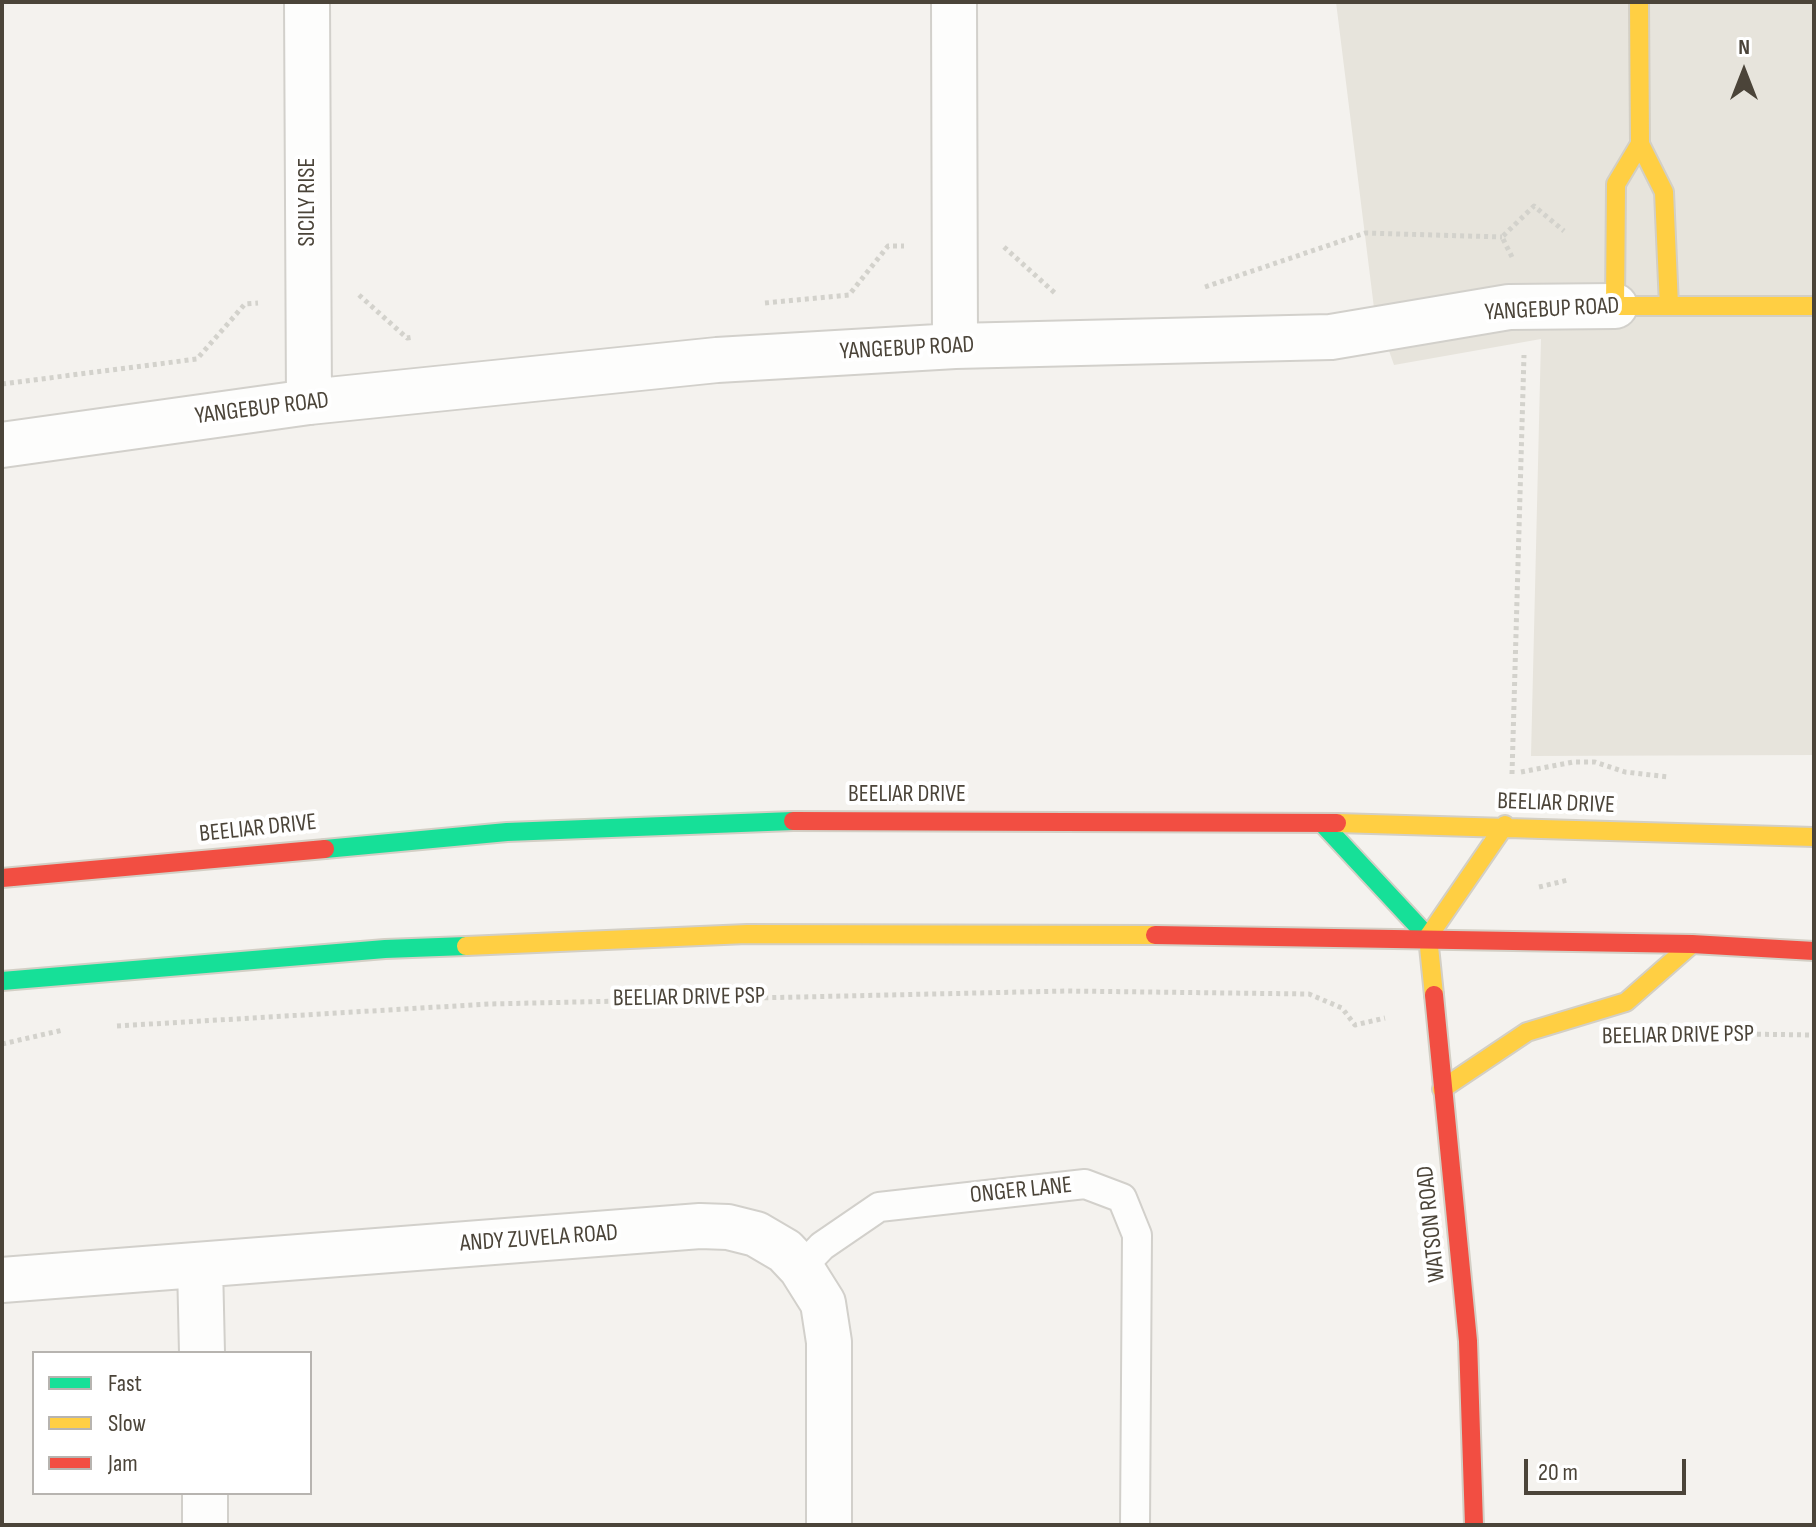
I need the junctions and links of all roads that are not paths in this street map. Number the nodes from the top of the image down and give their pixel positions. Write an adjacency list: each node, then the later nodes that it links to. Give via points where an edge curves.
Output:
1 (307, 2): 9 (street, SICILY RISE)
2 (954, 2): 8 (street)
3 (1639, 2): 4 (main road)
4 (1640, 144): 5 (main road, via 1616,184); 6 (main road, via 1664,192)
5 (1615, 306): 6 (main road, YANGEBUP ROAD); 8 (street, YANGEBUP ROAD, via 1525,307 1331,337)
6 (1669, 306): 7 (main road, YANGEBUP ROAD)
7 (1814, 306)
8 (955, 346): 9 (street, YANGEBUP ROAD, via 717,360)
9 (309, 402): 10 (street, YANGEBUP ROAD)
10 (2, 445)
11 (1322, 823): 12 (main road, BEELIAR DRIVE); 14 (main road, BEELIAR DRIVE, via 729,821 461,835); 15 (main road)
12 (1505, 825): 13 (main road, BEELIAR DRIVE); 15 (main road)
13 (1814, 837)
14 (2, 878)
15 (1428, 937): 16 (main road); 18 (main road, via 747,934 385,949); 19 (main road, WATSON ROAD)
16 (1692, 944): 17 (main road); 19 (main road, via 1626,1002 1527,1032)
17 (1814, 951)
18 (2, 981)
19 (1442, 1089): 25 (main road, WATSON ROAD, via 1468,1341)
20 (200, 1265): 21 (street, ANDY ZUVELA ROAD, via 700,1226 756,1234); 22 (street, ANDY ZUVELA ROAD); 23 (street)
21 (801, 1268): 27 (street, ANDY ZUVELA ROAD, via 823,1303 829,1342); 28 (lane, ONGER LANE, via 822,1246 879,1207 1085,1184 1122,1198 1137,1235)
22 (2, 1280)
23 (202, 1351)
24 (205, 1495): 26 (street)
25 (1471, 1506): 29 (main road, WATSON ROAD); 30 (main road, WATSON ROAD)
26 (205, 1525)
27 (829, 1525)
28 (1135, 1525)
29 (1467, 1525)
30 (1474, 1525)

